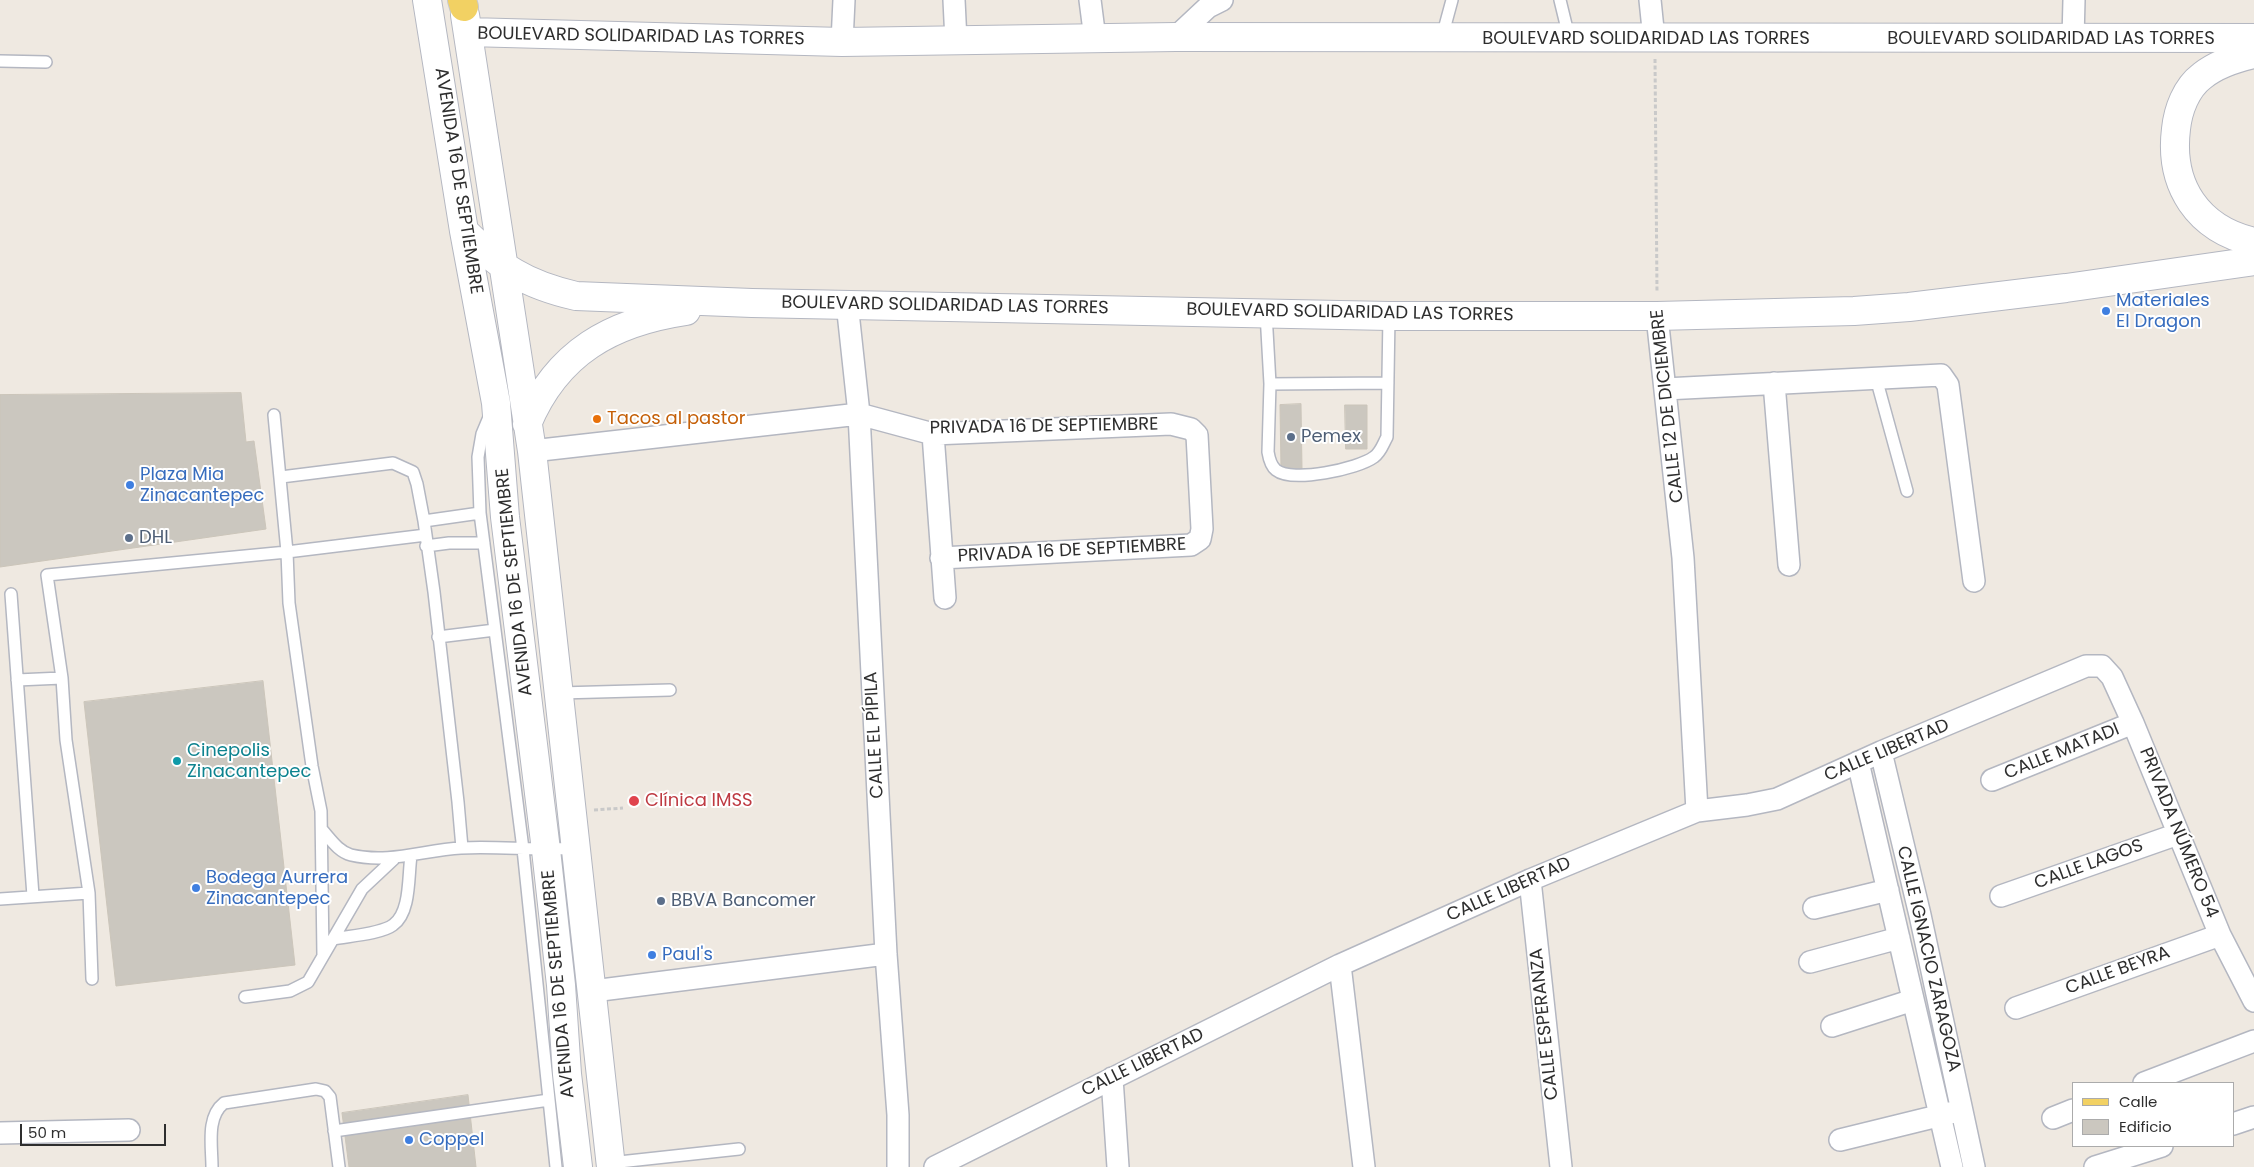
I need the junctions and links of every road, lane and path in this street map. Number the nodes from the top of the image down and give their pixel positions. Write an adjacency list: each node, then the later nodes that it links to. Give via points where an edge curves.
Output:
1 (427, 0): 23 (main road, AVENIDA 16 DE SEPTIEMBRE)
2 (844, 0): 19 (street)
3 (954, 0): 18 (street)
4 (1090, 0): 13 (street)
5 (1452, 0): 14 (lane)
6 (1560, 0): 15 (lane)
7 (1650, 0): 16 (street)
8 (2074, 0): 17 (street)
9 (1212, 2): 11 (street)
10 (465, 10): 19 (main road, BOULEVARD SOLIDARIDAD LAS TORRES); 26 (main road, AVENIDA 16 DE SEPTIEMBRE)
11 (1176, 37): 13 (main road, BOULEVARD SOLIDARIDAD LAS TORRES); 14 (main road, BOULEVARD SOLIDARIDAD LAS TORRES)
12 (2254, 38): 17 (main road, BOULEVARD SOLIDARIDAD LAS TORRES)
13 (1095, 39): 18 (main road, BOULEVARD SOLIDARIDAD LAS TORRES)
14 (1441, 39): 15 (main road, BOULEVARD SOLIDARIDAD LAS TORRES)
15 (1570, 39): 16 (main road, BOULEVARD SOLIDARIDAD LAS TORRES)
16 (1654, 39): 17 (main road, BOULEVARD SOLIDARIDAD LAS TORRES); 31 (path, CALLE 12 DE DICIEMBRE)
17 (2080, 39)
18 (956, 41): 19 (main road, BOULEVARD SOLIDARIDAD LAS TORRES)
19 (842, 42)
20 (2254, 54): 24 (main road, via 2220,64 2200,76 2177,117 2174,149 2179,178 2194,205 2220,230)
21 (0, 61): 22 (lane)
22 (46, 62)
23 (464, 231): 26 (main road, BOULEVARD SOLIDARIDAD LAS TORRES); 37 (main road, AVENIDA 16 DE SEPTIEMBRE)
24 (2254, 242)
25 (2254, 261): 31 (main road, BOULEVARD SOLIDARIDAD LAS TORRES, via 1909,307 1854,312)
26 (503, 265): 27 (main road, BOULEVARD SOLIDARIDAD LAS TORRES, via 518,277 576,296); 40 (main road, AVENIDA 16 DE SEPTIEMBRE)
27 (752, 303): 28 (main road, BOULEVARD SOLIDARIDAD LAS TORRES); 40 (main road, via 665,314 620,327 596,340 558,373)
28 (846, 303): 29 (main road, BOULEVARD SOLIDARIDAD LAS TORRES); 38 (street, CALLE EL PÍPILA)
29 (1266, 313): 30 (main road, BOULEVARD SOLIDARIDAD LAS TORRES); 35 (lane)
30 (1389, 316): 31 (main road, BOULEVARD SOLIDARIDAD LAS TORRES); 33 (lane)
31 (1657, 316): 36 (street, CALLE 12 DE DICIEMBRE)
32 (1876, 378): 34 (street); 44 (lane); 52 (street, via 1941,375 1948,386)
33 (1388, 383): 35 (lane); 35 (lane, via 1387,437 1374,457 1335,472 1285,474 1276,470 1270,460)
34 (1774, 383): 36 (street); 51 (street)
35 (1270, 384)
36 (1665, 389): 68 (street, CALLE 12 DE DICIEMBRE, via 1683,558)
37 (496, 402): 45 (lane, via 482,434 478,457); 75 (main road, AVENIDA 16 DE SEPTIEMBRE)
38 (859, 414): 41 (street, PRIVADA 16 DE SEPTIEMBRE); 42 (street); 88 (street, CALLE EL PÍPILA)
39 (274, 415): 43 (lane)
40 (527, 424): 42 (main road, AVENIDA 16 DE SEPTIEMBRE)
41 (933, 434): 50 (street); 50 (street, PRIVADA 16 DE SEPTIEMBRE, via 1171,424 1191,429 1199,444 1200,538 1191,545)
42 (532, 451): 61 (main road, AVENIDA 16 DE SEPTIEMBRE)
43 (281, 477): 46 (lane, via 393,463 412,472); 49 (lane)
44 (1907, 490)
45 (480, 513): 46 (lane); 48 (lane)
46 (424, 521): 47 (lane)
47 (426, 540): 48 (lane); 49 (lane); 56 (lane)
48 (484, 543): 55 (lane)
49 (287, 552): 58 (lane, via 47,575); 71 (lane, via 291,622)
50 (941, 558): 54 (street)
51 (1789, 565)
52 (1974, 582)
53 (11, 594): 59 (lane)
54 (945, 598)
55 (495, 630): 56 (lane); 75 (lane)
56 (438, 637): 73 (lane)
57 (2102, 666): 62 (street, PRIVADA NÚMERO 54, via 2112,677); 63 (street, CALLE LIBERTAD, via 2086,666)
58 (62, 678): 59 (lane); 80 (lane, via 66,740)
59 (17, 680): 81 (lane)
60 (670, 690): 61 (lane)
61 (560, 693): 67 (main road, AVENIDA 16 DE SEPTIEMBRE)
62 (2133, 724): 65 (street, CALLE MATADI); 72 (street, PRIVADA NÚMERO 54)
63 (1881, 752): 64 (street, CALLE LIBERTAD); 69 (street, CALLE IGNACIO ZARAGOZA)
64 (1858, 762): 68 (street, CALLE LIBERTAD, via 1777,799); 70 (street, CALLE IGNACIO ZARAGOZA)
65 (1992, 780)
66 (623, 808): 67 (path)
67 (573, 811): 74 (main road, AVENIDA 16 DE SEPTIEMBRE)
68 (1697, 812): 78 (street, CALLE LIBERTAD)
69 (1896, 816): 70 (street); 105 (street, CALLE IGNACIO ZARAGOZA)
70 (1871, 823): 79 (street, CALLE IGNACIO ZARAGOZA)
71 (323, 831): 77 (lane, via 349,854); 89 (lane)
72 (2178, 834): 82 (street, CALLE LAGOS); 85 (street, PRIVADA NÚMERO 54)
73 (462, 848): 75 (lane); 76 (lane)
74 (576, 848): 75 (lane); 95 (main road, AVENIDA 16 DE SEPTIEMBRE)
75 (534, 849): 94 (main road, AVENIDA 16 DE SEPTIEMBRE)
76 (410, 856): 77 (lane); 87 (lane, via 405,905 393,926)
77 (394, 858): 87 (lane, via 362,889)
78 (1530, 880): 91 (street, CALLE LIBERTAD); 126 (street, CALLE ESPERANZA)
79 (1888, 890): 84 (street); 86 (street, CALLE IGNACIO ZARAGOZA)
80 (89, 893): 81 (lane); 93 (lane)
81 (33, 896): 83 (lane)
82 (2001, 896)
83 (0, 898)
84 (1814, 908)
85 (2220, 935): 92 (street, PRIVADA NÚMERO 54); 99 (street, CALLE BEYRA)
86 (1899, 938): 90 (street); 97 (street, CALLE IGNACIO ZARAGOZA)
87 (332, 939): 89 (lane)
88 (886, 954): 95 (street); 122 (street, CALLE EL PÍPILA, via 898,1116)
89 (322, 956): 96 (lane, via 308,982 299,988)
90 (1810, 962)
91 (1340, 965): 102 (street, CALLE LIBERTAD); 125 (street)
92 (2247, 971): 98 (street, PRIVADA NÚMERO 54)
93 (92, 979)
94 (549, 986): 104 (lane); 121 (main road, AVENIDA 16 DE SEPTIEMBRE, via 567,1074)
95 (593, 991): 117 (main road, AVENIDA 16 DE SEPTIEMBRE)
96 (246, 997)
97 (1913, 1000): 100 (street); 107 (street, CALLE IGNACIO ZARAGOZA)
98 (2254, 1001)
99 (2016, 1008)
100 (1832, 1026)
101 (2254, 1041): 103 (street)
102 (1112, 1078): 123 (street, CALLE LIBERTAD); 124 (street)
103 (2147, 1082)
104 (549, 1100): 112 (lane); 120 (lane)
105 (1961, 1110): 107 (street); 128 (street, CALLE IGNACIO ZARAGOZA)
106 (2072, 1110): 109 (street)
107 (1940, 1115): 114 (street); 127 (street, CALLE IGNACIO ZARAGOZA)
108 (2254, 1117): 110 (street)
109 (2053, 1118)
110 (2234, 1124)
111 (129, 1130): 113 (street)
112 (334, 1131): 118 (lane, via 330,1097 325,1091 316,1089 224,1103 214,1114 212,1122); 119 (lane)
113 (0, 1134)
114 (1840, 1140)
115 (2159, 1147): 129 (street)
116 (739, 1149): 117 (lane)
117 (611, 1165)
118 (212, 1167)
119 (339, 1167)
120 (556, 1167)
121 (578, 1167)
122 (898, 1167)
123 (935, 1167)
124 (1118, 1167)
125 (1364, 1167)
126 (1561, 1167)
127 (1952, 1167)
128 (1974, 1167)
129 (2095, 1167)

